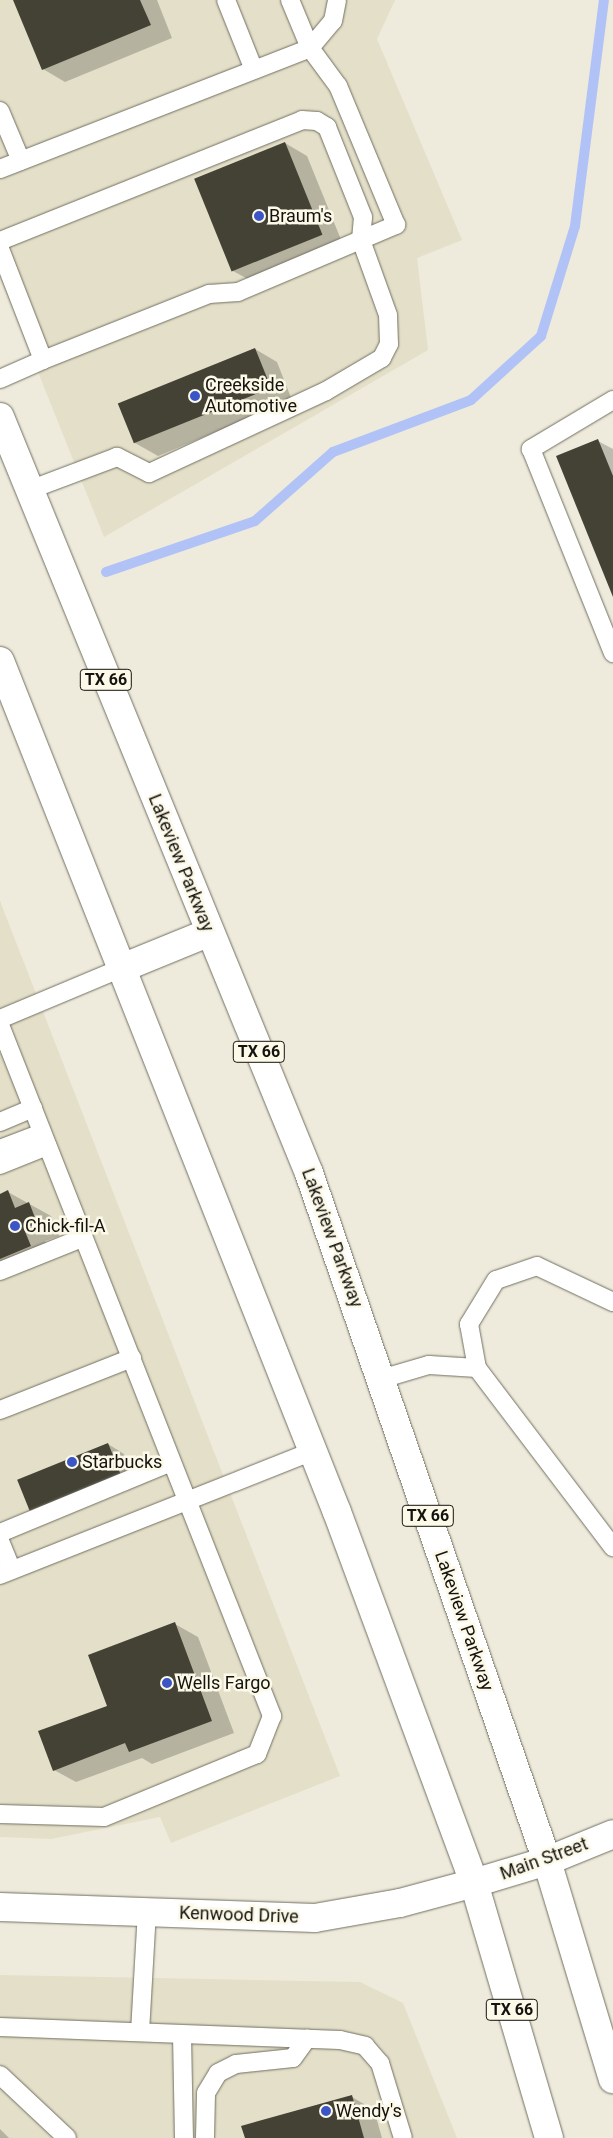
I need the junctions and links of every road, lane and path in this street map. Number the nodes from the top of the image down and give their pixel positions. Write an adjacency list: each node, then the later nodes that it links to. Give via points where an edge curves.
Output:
1 (226, 0): 5 (lane)
2 (290, 0): 4 (lane)
3 (338, 0): 4 (lane, via 332,21)
4 (310, 48): 5 (lane); 10 (lane, via 338,86 396,225)
5 (254, 70): 7 (lane)
6 (0, 111): 7 (lane)
7 (21, 161): 8 (lane)
8 (0, 169)
9 (0, 240): 10 (lane, via 302,120 317,120 327,127 363,217)
10 (361, 240): 12 (lane, via 238,292 209,294); 16 (lane, via 388,315 389,344 382,358 326,391 149,473 117,456)
11 (0, 249): 12 (lane)
12 (44, 360): 13 (lane)
13 (0, 379)
14 (613, 400): 17 (lane, via 530,449)
15 (0, 417): 16 (main road, Lakeview Parkway / TX 66)
16 (29, 490): 19 (main road, Lakeview Parkway / TX 66)
17 (613, 653)
18 (0, 661): 20 (main road, TX 66)
19 (210, 932): 20 (main road); 33 (main road, Lakeview Parkway / TX 66, via 309,1172)
20 (122, 968): 21 (lane); 35 (main road, TX 66)
21 (0, 1019)
22 (0, 1025): 23 (lane)
23 (33, 1108): 24 (lane); 25 (lane)
24 (0, 1122)
25 (45, 1139): 26 (lane); 27 (lane); 28 (lane)
26 (0, 1149)
27 (0, 1166)
28 (82, 1238): 29 (lane); 31 (lane)
29 (0, 1271)
30 (613, 1302): 32 (lane, via 538,1266 496,1280 469,1324)
31 (132, 1358): 34 (lane); 36 (lane)
32 (477, 1368): 33 (lane, via 429,1365); 40 (lane)
33 (381, 1379): 44 (main road, Lakeview Parkway / TX 66)
34 (0, 1410)
35 (313, 1451): 37 (lane); 45 (main road, TX 66)
36 (171, 1462): 37 (lane); 38 (lane)
37 (187, 1502): 41 (lane); 42 (lane, via 272,1716 256,1754 104,1818)
38 (0, 1532)
39 (0, 1541): 41 (lane)
40 (613, 1547)
41 (6, 1573)
42 (0, 1814)
43 (613, 1834): 44 (main road, Main Street)
44 (547, 1861): 45 (main road, Main Street); 53 (main road, Lakeview Parkway / TX 66)
45 (474, 1883): 47 (main road, Kenwood Drive, via 400,1903 315,1918); 58 (main road, TX 66)
46 (0, 1906): 47 (main road, Kenwood Drive)
47 (147, 1912): 49 (lane)
48 (0, 2027): 49 (lane)
49 (140, 2032): 50 (lane)
50 (182, 2035): 51 (lane); 55 (lane)
51 (307, 2039): 56 (lane, via 293,2058 236,2064 218,2073 206,2093); 57 (lane, via 340,2040 365,2046 380,2063)
52 (0, 2075): 54 (lane)
53 (613, 2079)
54 (66, 2138)
55 (184, 2138)
56 (205, 2138)
57 (403, 2138)
58 (549, 2138)

